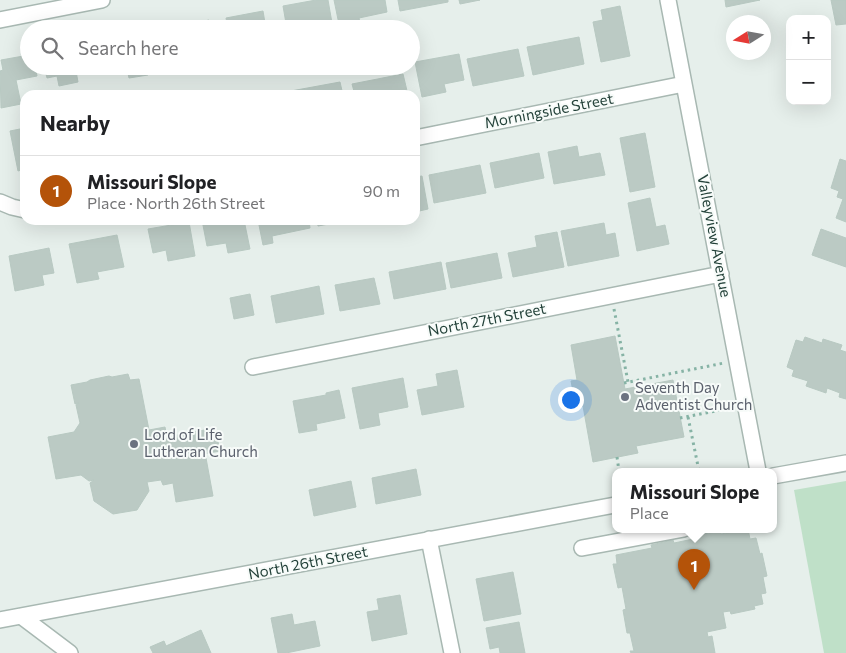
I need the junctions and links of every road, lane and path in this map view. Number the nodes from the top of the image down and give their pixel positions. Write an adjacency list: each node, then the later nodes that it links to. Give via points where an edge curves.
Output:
1 (102, 0): 3 (street)
2 (668, 0): 4 (street, Valleyview Avenue)
3 (0, 20)
4 (684, 84): 5 (street, Morningside Street); 8 (street, Valleyview Avenue)
5 (420, 137)
6 (0, 202): 7 (street)
7 (20, 209)
8 (721, 274): 9 (street, North 27th Street); 10 (street, Valleyview Avenue)
9 (611, 296): 10 (path, via 626,383); 11 (street, North 27th Street)
10 (738, 361): 12 (street, Valleyview Avenue)
11 (253, 366)
12 (746, 406): 13 (path); 19 (street, Valleyview Avenue)
13 (688, 417): 14 (path); 18 (path)
14 (680, 418)
15 (617, 457): 17 (path)
16 (846, 463): 20 (street)
17 (619, 468)
18 (697, 468)
19 (757, 468)
20 (777, 475)
21 (612, 506): 23 (street, North 26th Street)
22 (663, 533): 24 (street)
23 (430, 539): 25 (street, North 26th Street); 28 (street)
24 (582, 548)
25 (22, 616): 26 (street, North 26th Street); 27 (street)
26 (0, 620)
27 (70, 653)
28 (452, 653)

